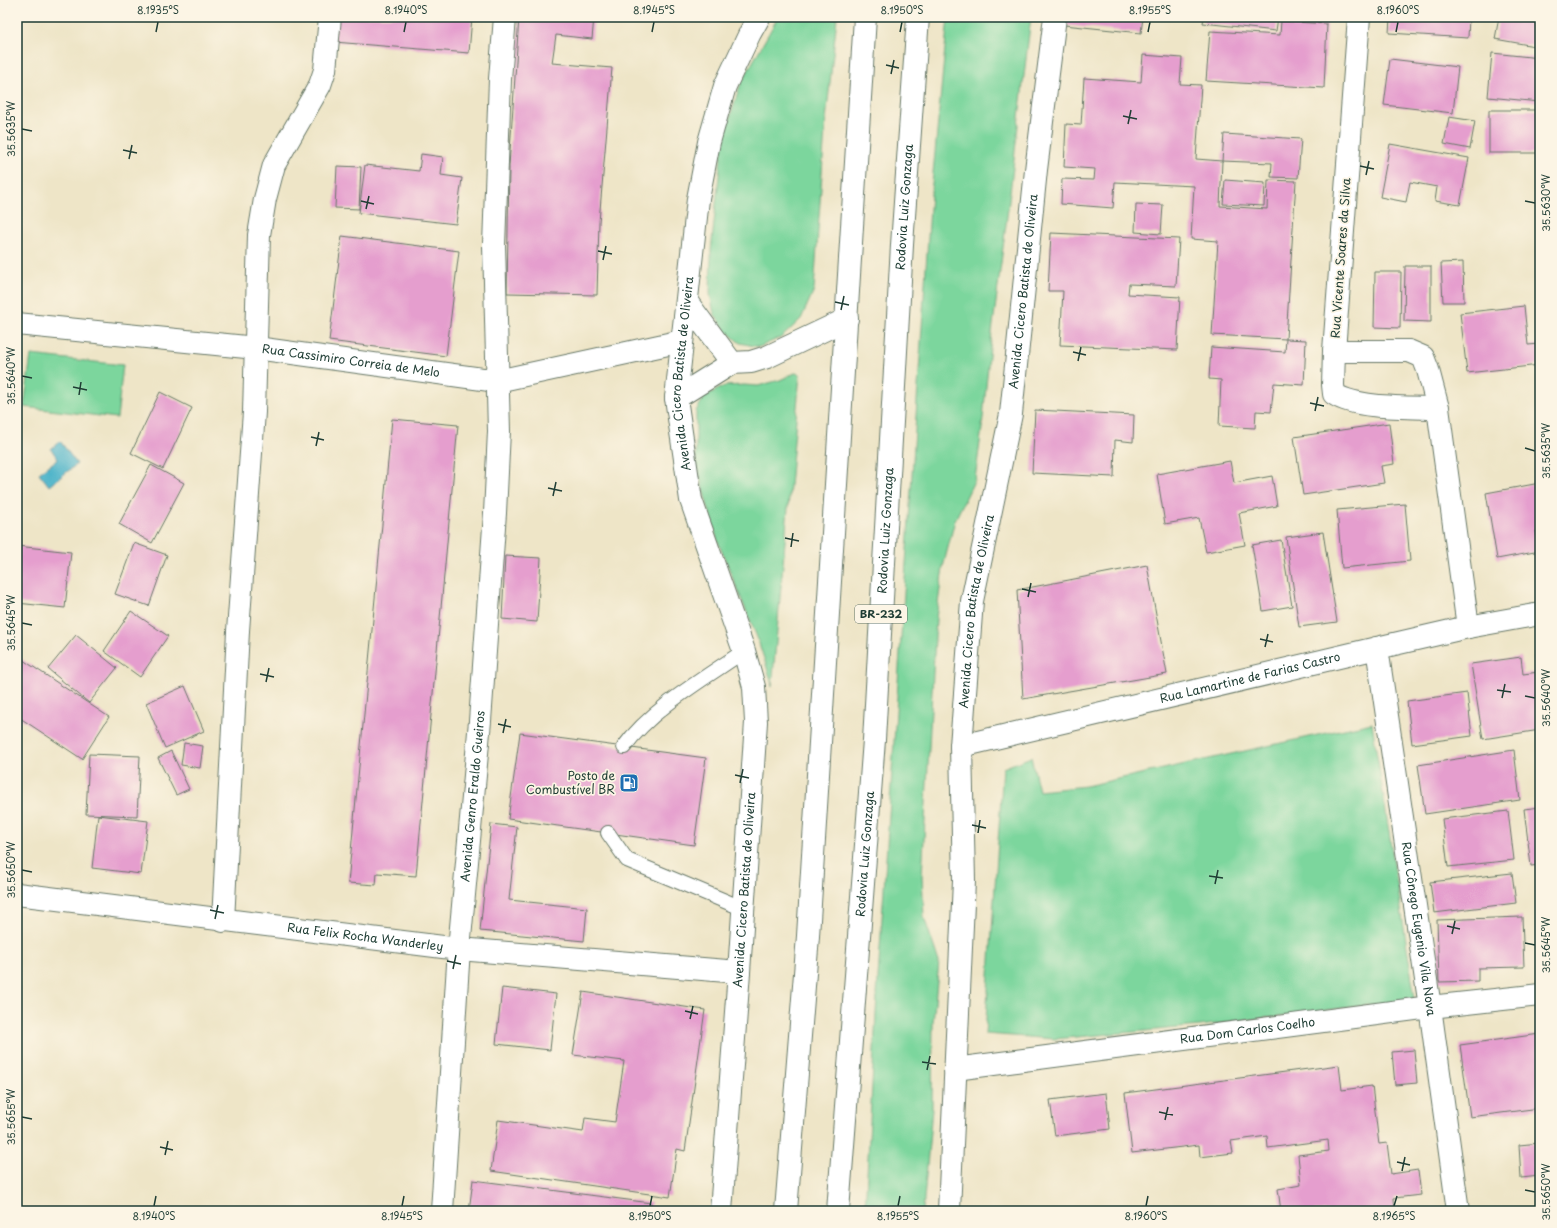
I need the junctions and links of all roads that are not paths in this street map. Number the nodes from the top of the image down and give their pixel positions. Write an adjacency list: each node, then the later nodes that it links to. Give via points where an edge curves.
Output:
1 (330, 17): 12 (main road, via 325,70 320,86 274,165 265,199 259,235)
2 (505, 17): 15 (main road, Avenida Genro Eraldo Gueiros, via 500,79 494,245)
3 (759, 17): 8 (main road, Avenida Cicero Batista de Oliveira, via 725,86 709,142 698,199)
4 (865, 17): 9 (main road)
5 (918, 17): 36 (main road, Rodovia Luiz Gonzaga / BR-232, via 874,740)
6 (1055, 17): 22 (main road, Avenida Cicero Batista de Oliveira, via 1036,170 1011,414 972,601)
7 (1359, 17): 13 (main road, Rua Vicente Soares da Silva)
8 (687, 302): 11 (main road, Avenida Cicero Batista de Oliveira); 14 (main road)
9 (847, 319): 14 (main road, via 767,358); 35 (main road, via 808,936)
10 (17, 324): 12 (main road, Rua Cassimiro Correia de Melo)
11 (682, 341): 15 (main road, Rua Cassimiro Correia de Melo); 16 (main road, Avenida Cicero Batista de Oliveira)
12 (256, 348): 15 (main road, Rua Cassimiro Correia de Melo); 27 (main road)
13 (1334, 351): 17 (main road, Rua Vicente Soares da Silva, via 1410,351 1423,357); 17 (main road, via 1334,394 1341,399 1371,405)
14 (732, 363): 16 (main road)
15 (497, 381): 28 (main road, Avenida Genro Eraldo Gueiros, via 499,431 494,513 480,720)
16 (676, 398): 21 (main road, Avenida Cicero Batista de Oliveira, via 691,500)
17 (1438, 408): 19 (main road, Rua Vicente Soares da Silva)
18 (1540, 614): 19 (main road, Rua Lamartine de Farias Castro)
19 (1468, 627): 20 (main road, Rua Lamartine de Farias Castro)
20 (1377, 648): 22 (main road, Rua Lamartine de Farias Castro); 31 (main road, Rua Cônego Eugenio Vila Nova)
21 (744, 651): 23 (lane, via 671,702 634,733); 26 (main road, Avenida Cicero Batista de Oliveira, via 754,687 756,722)
22 (960, 746): 32 (main road, Avenida Cicero Batista de Oliveira, via 964,881)
23 (624, 747)
24 (608, 833): 26 (lane, via 627,860)
25 (17, 894): 27 (main road, Rua Felix Rocha Wanderley)
26 (744, 908): 29 (main road, Avenida Cicero Batista de Oliveira)
27 (223, 921): 28 (main road, Rua Felix Rocha Wanderley)
28 (459, 949): 29 (main road, Rua Felix Rocha Wanderley); 33 (main road, Avenida Genro Eraldo Gueiros)
29 (739, 972): 34 (main road, Avenida Cicero Batista de Oliveira)
30 (1540, 995): 31 (main road, Rua Dom Carlos Coelho)
31 (1430, 1007): 32 (main road, Rua Dom Carlos Coelho); 38 (main road, Rua Cônego Eugenio Vila Nova)
32 (955, 1069): 37 (main road, Avenida Cicero Batista de Oliveira)
33 (442, 1211)
34 (721, 1211)
35 (786, 1211)
36 (838, 1211)
37 (949, 1211)
38 (1458, 1211)

